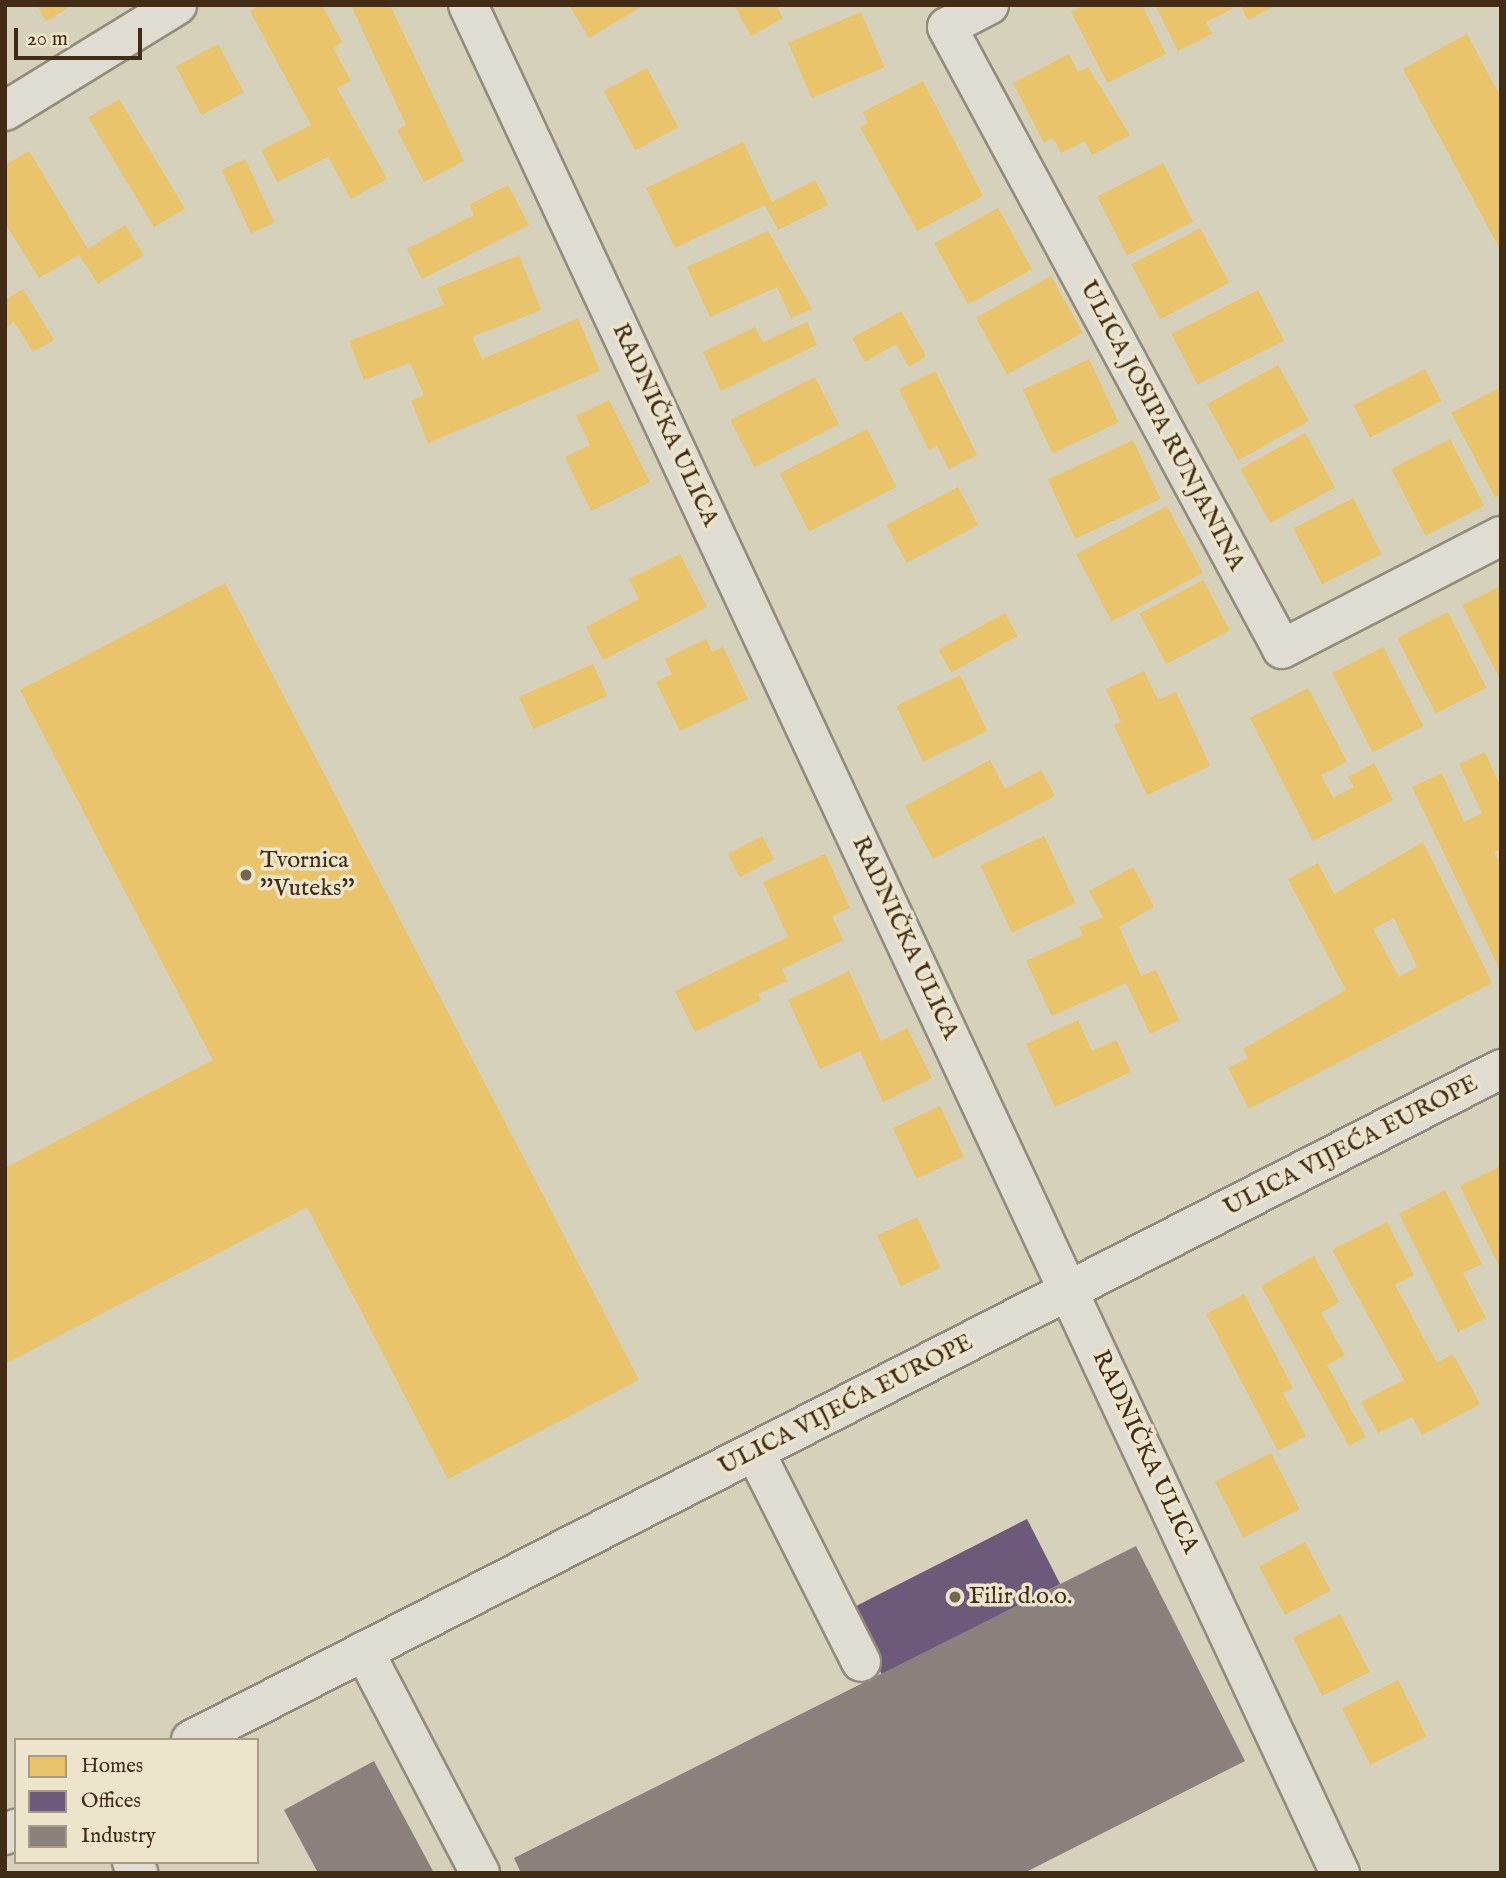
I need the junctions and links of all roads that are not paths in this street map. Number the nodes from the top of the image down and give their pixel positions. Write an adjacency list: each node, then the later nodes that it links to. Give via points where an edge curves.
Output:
1 (177, 5): 4 (street)
2 (468, 5): 7 (street, RADNIČKA ULICA)
3 (989, 5): 5 (street, ULICA JOSIPA RUNJANINA, via 947,27 1282,649)
4 (5, 111)
5 (1501, 536)
6 (1501, 1069): 7 (street, ULICA VIJEĆA EUROPE)
7 (1070, 1290): 8 (street, ULICA VIJEĆA EUROPE); 13 (street, RADNIČKA ULICA)
8 (755, 1452): 9 (street, ULICA VIJEĆA EUROPE); 10 (street)
9 (364, 1651): 11 (street, ULICA VIJEĆA EUROPE); 12 (street)
10 (861, 1662)
11 (195, 1738)
12 (480, 1873)
13 (1340, 1873)

